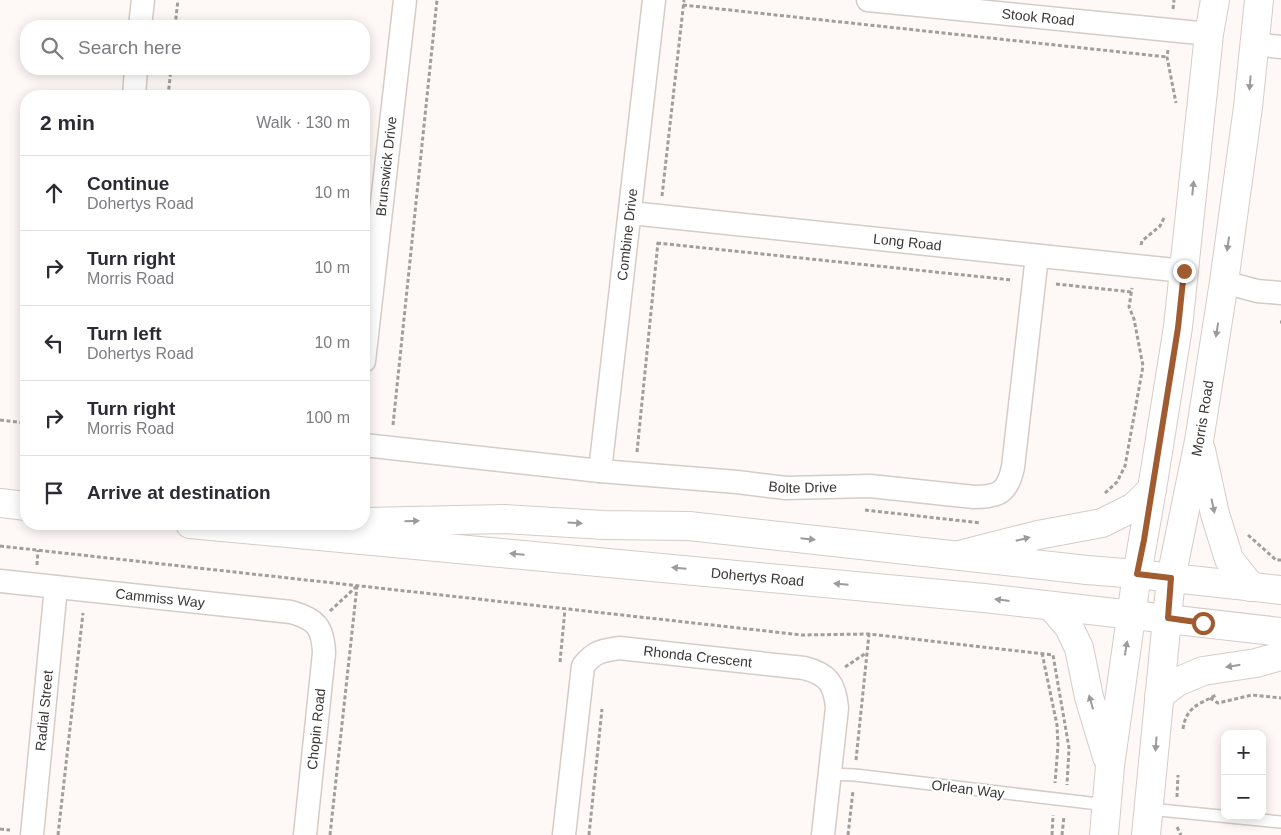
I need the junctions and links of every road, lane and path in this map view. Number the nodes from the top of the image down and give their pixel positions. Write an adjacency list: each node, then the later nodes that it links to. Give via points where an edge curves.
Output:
1 (143, 0): 10 (street)
2 (178, 0): 11 (path)
3 (405, 0): 31 (street, Brunswick Drive)
4 (437, 0): 34 (path, via 393,426)
5 (654, 0): 20 (street, Combine Drive)
6 (868, 0): 12 (street, Stook Road)
7 (1215, 0): 12 (street)
8 (1259, 0): 13 (street, Morris Road)
9 (683, 5): 19 (path, via 1167,57)
10 (141, 20)
11 (176, 20)
12 (1209, 34): 25 (street, one-way to 12)
13 (1253, 44): 14 (street); 27 (street, Morris Road, one-way to 27, via 1248,107)
14 (1281, 47)
15 (136, 75): 17 (street)
16 (170, 75): 18 (path)
17 (134, 90)
18 (168, 90)
19 (1176, 107)
20 (631, 213): 24 (street, Long Road); 37 (street, Combine Drive)
21 (1166, 213): 22 (path, via 1160,226)
22 (1142, 241)
23 (658, 243): 26 (path)
24 (1037, 256): 25 (street, Long Road); 26 (street, Bolte Drive)
25 (1184, 271): 27 (street); 40 (street)
26 (1034, 282): 28 (path); 39 (street, Bolte Drive, via 1013,467 1002,492 990,497 974,497 870,486 786,488)
27 (1224, 282): 29 (street, via 1257,291); 35 (street, Morris Road, one-way to 35)
28 (1132, 292)
29 (1281, 293)
30 (1129, 307): 41 (path, via 1143,366 1125,466 1118,482)
31 (370, 308)
32 (0, 420): 33 (path)
33 (20, 422)
34 (383, 424)
35 (1199, 441): 51 (street, Morris Road); 55 (street, one-way to 55, via 1229,559)
36 (370, 446): 39 (street, Bolte Drive)
37 (603, 449): 38 (path); 39 (street, Combine Drive)
38 (637, 452)
39 (600, 471)
40 (1152, 489): 48 (street, one-way to 40, via 1102,523 1134,507); 50 (street)
41 (1102, 495)
42 (0, 503): 43 (street)
43 (20, 505)
44 (370, 522): 48 (street, one-way to 48, via 504,519 689,526)
45 (256, 530): 57 (street, Dohertys Road, one-way to 45)
46 (1248, 535): 49 (path, via 1276,560)
47 (0, 546): 53 (path)
48 (958, 555): 50 (street)
49 (1281, 560)
50 (1137, 574): 51 (street); 61 (street)
51 (1171, 578): 55 (street); 62 (street, Morris Road)
52 (0, 581): 54 (street, Cammiss Way)
53 (357, 586): 65 (path, via 802,635); 85 (path)
54 (56, 587): 58 (street, Radial Street); 63 (street, Cammiss Way, via 291,612)
55 (1251, 587): 56 (street)
56 (1281, 590)
57 (1051, 606): 61 (street, Dohertys Road); 72 (street, one-way to 57, via 1089,697 1079,648 1069,627)
58 (54, 610): 59 (path); 82 (street, Radial Street)
59 (83, 613): 60 (path); 83 (path)
60 (93, 614)
61 (1132, 614): 62 (street, Dohertys Road); 72 (street, one-way to 61)
62 (1168, 618): 64 (street, Dohertys Road); 68 (street, Morris Road)
63 (317, 624): 84 (street, Chopin Road, via 324,639 324,653)
64 (1281, 632)
65 (869, 634): 66 (path); 75 (path)
66 (1042, 653): 76 (path, via 1057,725); 76 (path, via 1053,655 1069,748)
67 (1281, 656): 68 (street, one-way to 68, via 1203,671 1177,682)
68 (1159, 696): 79 (street, Morris Road, one-way to 79)
69 (1281, 698): 71 (path, via 1252,695 1218,703 1210,698 1191,708)
70 (603, 707): 87 (path)
71 (1183, 731)
72 (1110, 766): 77 (street)
73 (1179, 766): 78 (path)
74 (830, 774): 75 (lane, Orlean Way); 86 (street, Rhonda Crescent, via 836,693 830,681 818,671 619,648 604,650 592,655 583,666); 88 (street, Rhonda Crescent)
75 (855, 775): 76 (lane, Orlean Way); 89 (path)
76 (1059, 800): 77 (lane, Orlean Way); 90 (path); 91 (path)
77 (1107, 805): 92 (street)
78 (1177, 812): 79 (lane); 80 (lane); 93 (path, via 1176,826)
79 (1148, 822)
80 (1281, 822)
81 (0, 829): 82 (path)
82 (21, 833)
83 (58, 835)
84 (305, 835)
85 (330, 835)
86 (564, 835)
87 (589, 835)
88 (823, 835)
89 (848, 835)
90 (1052, 835)
91 (1062, 835)
92 (1104, 835)
93 (1181, 835)

